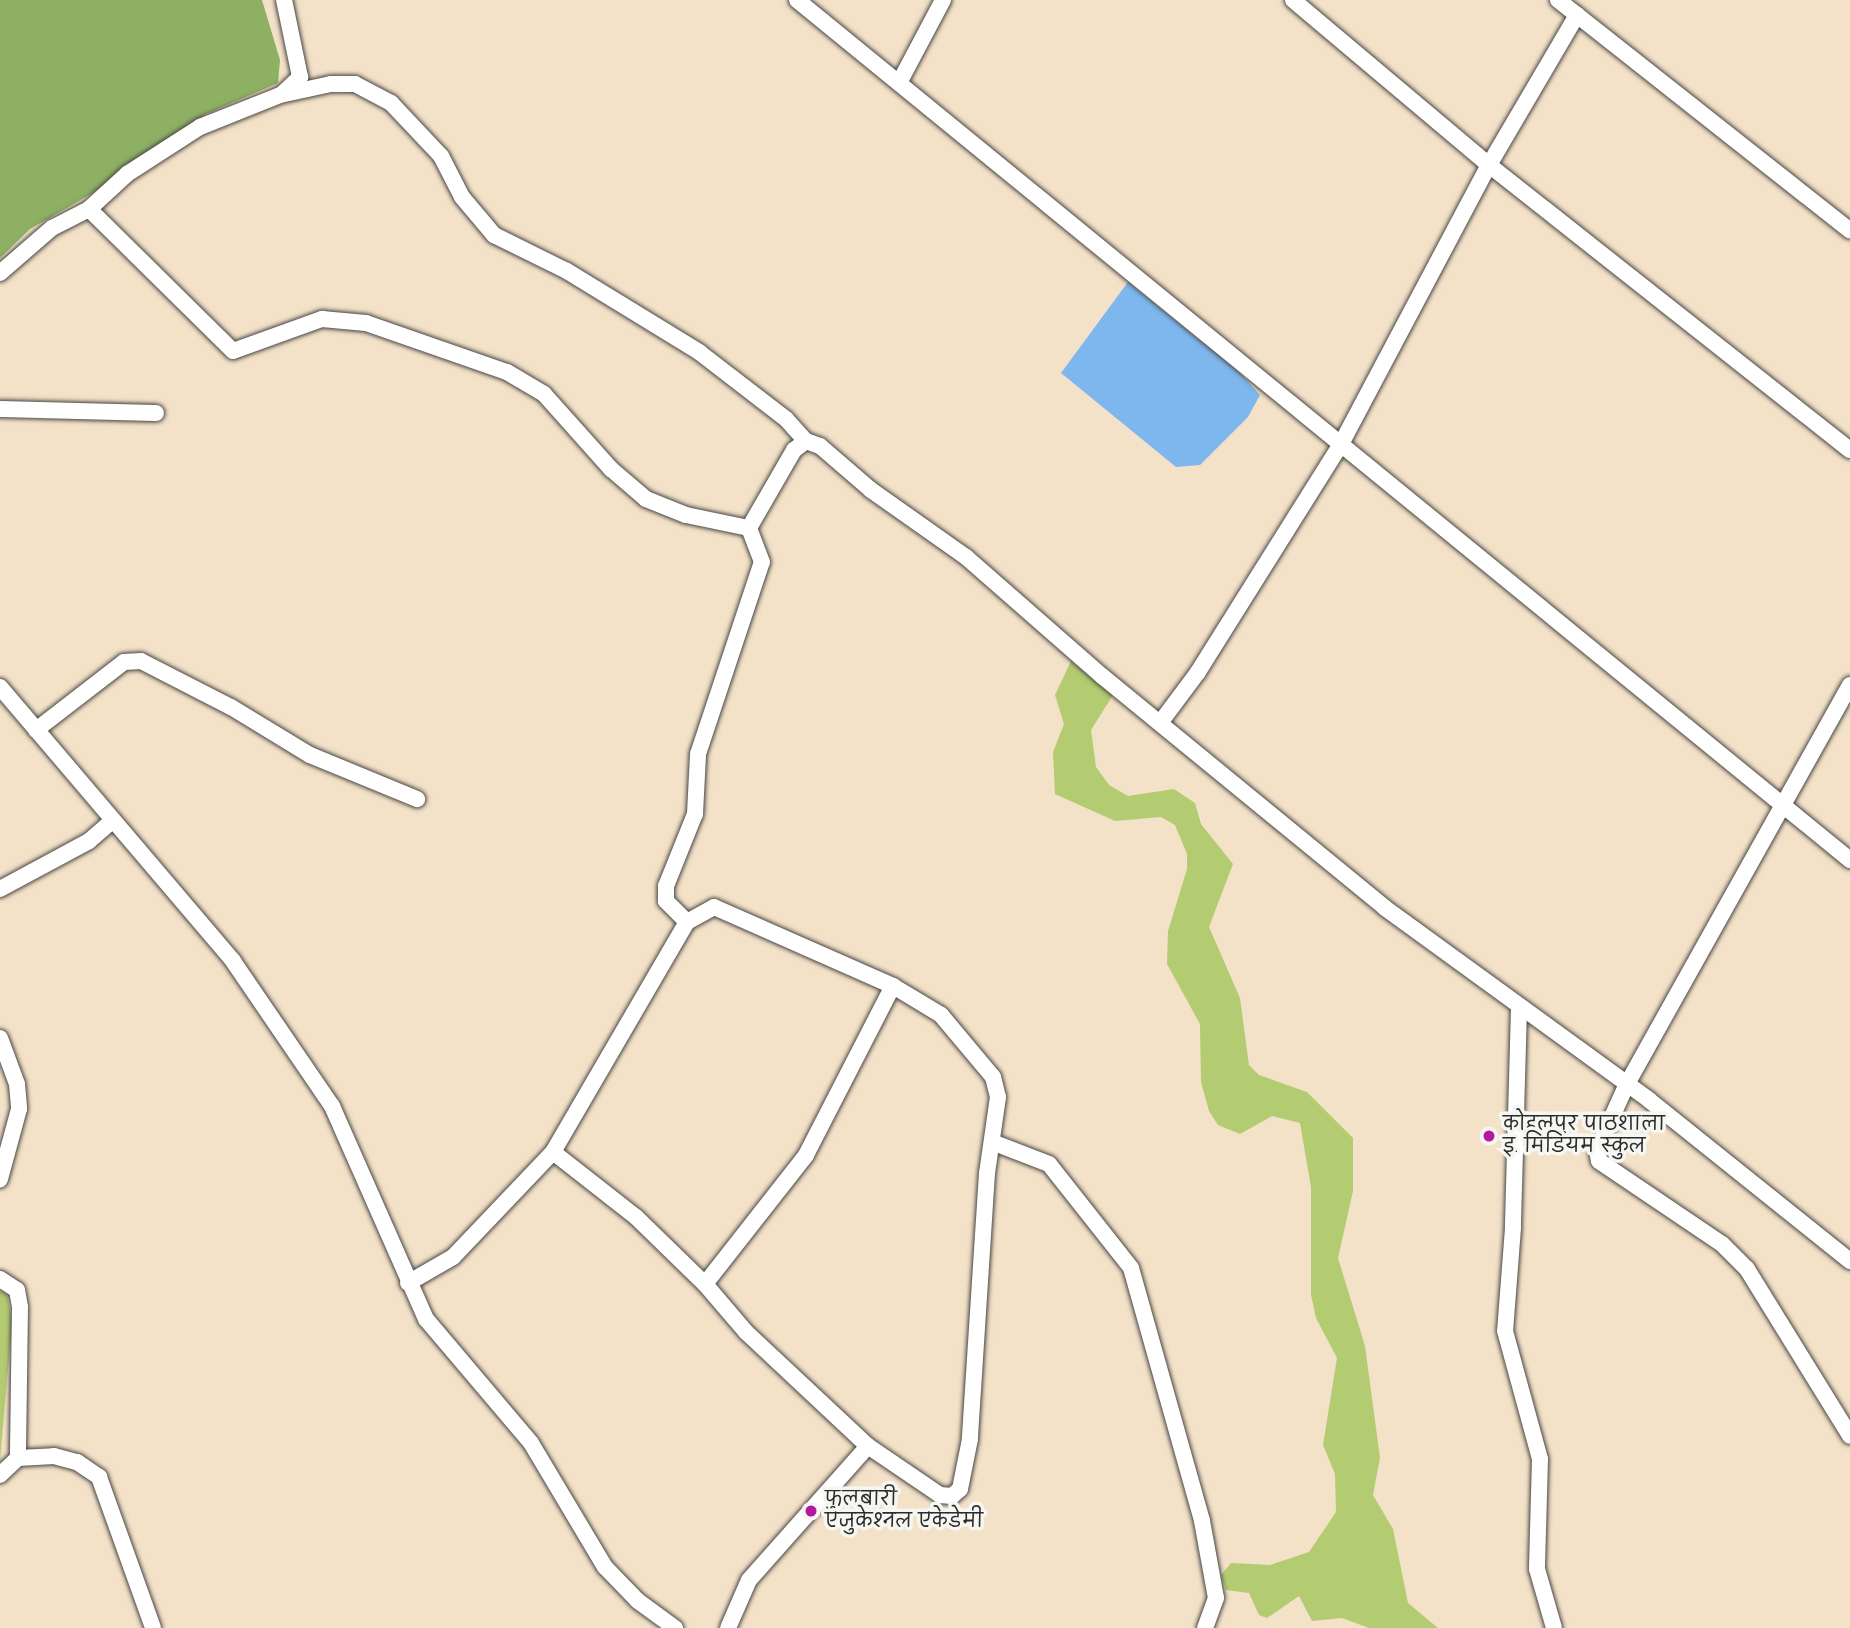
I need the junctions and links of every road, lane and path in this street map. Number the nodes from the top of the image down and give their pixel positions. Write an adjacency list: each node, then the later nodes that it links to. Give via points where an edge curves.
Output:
1 (284, 0): 8 (street, via 300,77)
2 (797, 0): 7 (street)
3 (943, 0): 7 (street)
4 (1293, 0): 9 (street)
5 (1558, 0): 6 (street)
6 (1577, 15): 9 (street); 11 (street)
7 (899, 83): 16 (street)
8 (280, 95): 10 (street, via 200,127 127,174); 15 (street, via 355,84 391,103 441,156 462,197 494,235 653,321 786,419)
9 (1489, 165): 16 (street); 17 (street)
10 (89, 209): 12 (street, via 52,228); 18 (street, via 233,351 250,349 322,319 366,323 507,372 544,394 611,469 646,499 685,515)
11 (1850, 231)
12 (0, 273)
13 (0, 409): 14 (street)
14 (156, 413)
15 (806, 441): 18 (street, via 794,450); 21 (street, via 820,446 870,490 966,557)
16 (1340, 446): 21 (street, via 1198,672); 24 (street)
17 (1850, 450)
18 (749, 528): 28 (street, via 762,562 698,754 695,814 666,886 666,901)
19 (1850, 684): 24 (street)
20 (0, 687): 22 (street)
21 (1160, 723): 30 (street, via 1385,908)
22 (36, 730): 23 (street, via 124,662 141,661 310,755); 25 (street)
23 (417, 799)
24 (1785, 805): 26 (street); 32 (street)
25 (111, 821): 27 (street, via 89,841); 38 (street, via 195,913 332,1106)
26 (1850, 860)
27 (0, 889)
28 (687, 922): 29 (street, via 714,907); 34 (street)
29 (893, 986): 33 (street, via 940,1015 993,1077 998,1097); 39 (street, via 806,1155)
30 (1519, 1008): 32 (street, via 1576,1045); 48 (street, via 1513,1228 1505,1331 1540,1459 1537,1569)
31 (0, 1038): 35 (street, via 17,1084 19,1109)
32 (1626, 1086): 36 (street); 40 (street, via 1601,1138 1599,1161 1722,1244 1747,1269)
33 (992, 1142): 41 (street, via 970,1439 960,1489 952,1496 940,1495); 47 (street, via 1049,1164 1131,1268 1145,1304 1202,1521 1216,1598)
34 (553, 1153): 38 (street, via 453,1257); 39 (street, via 636,1217)
35 (0, 1179)
36 (1850, 1261)
37 (0, 1279): 42 (street, via 17,1290 20,1307)
38 (408, 1283): 45 (street, via 426,1319 531,1443 605,1567 638,1601)
39 (705, 1284): 41 (street, via 746,1332)
40 (1850, 1436)
41 (869, 1446): 46 (street, via 749,1580)
42 (18, 1458): 43 (street); 44 (street, via 54,1456 77,1462 99,1477)
43 (0, 1475)
44 (153, 1628)
45 (675, 1628)
46 (728, 1628)
47 (1205, 1628)
48 (1554, 1628)

